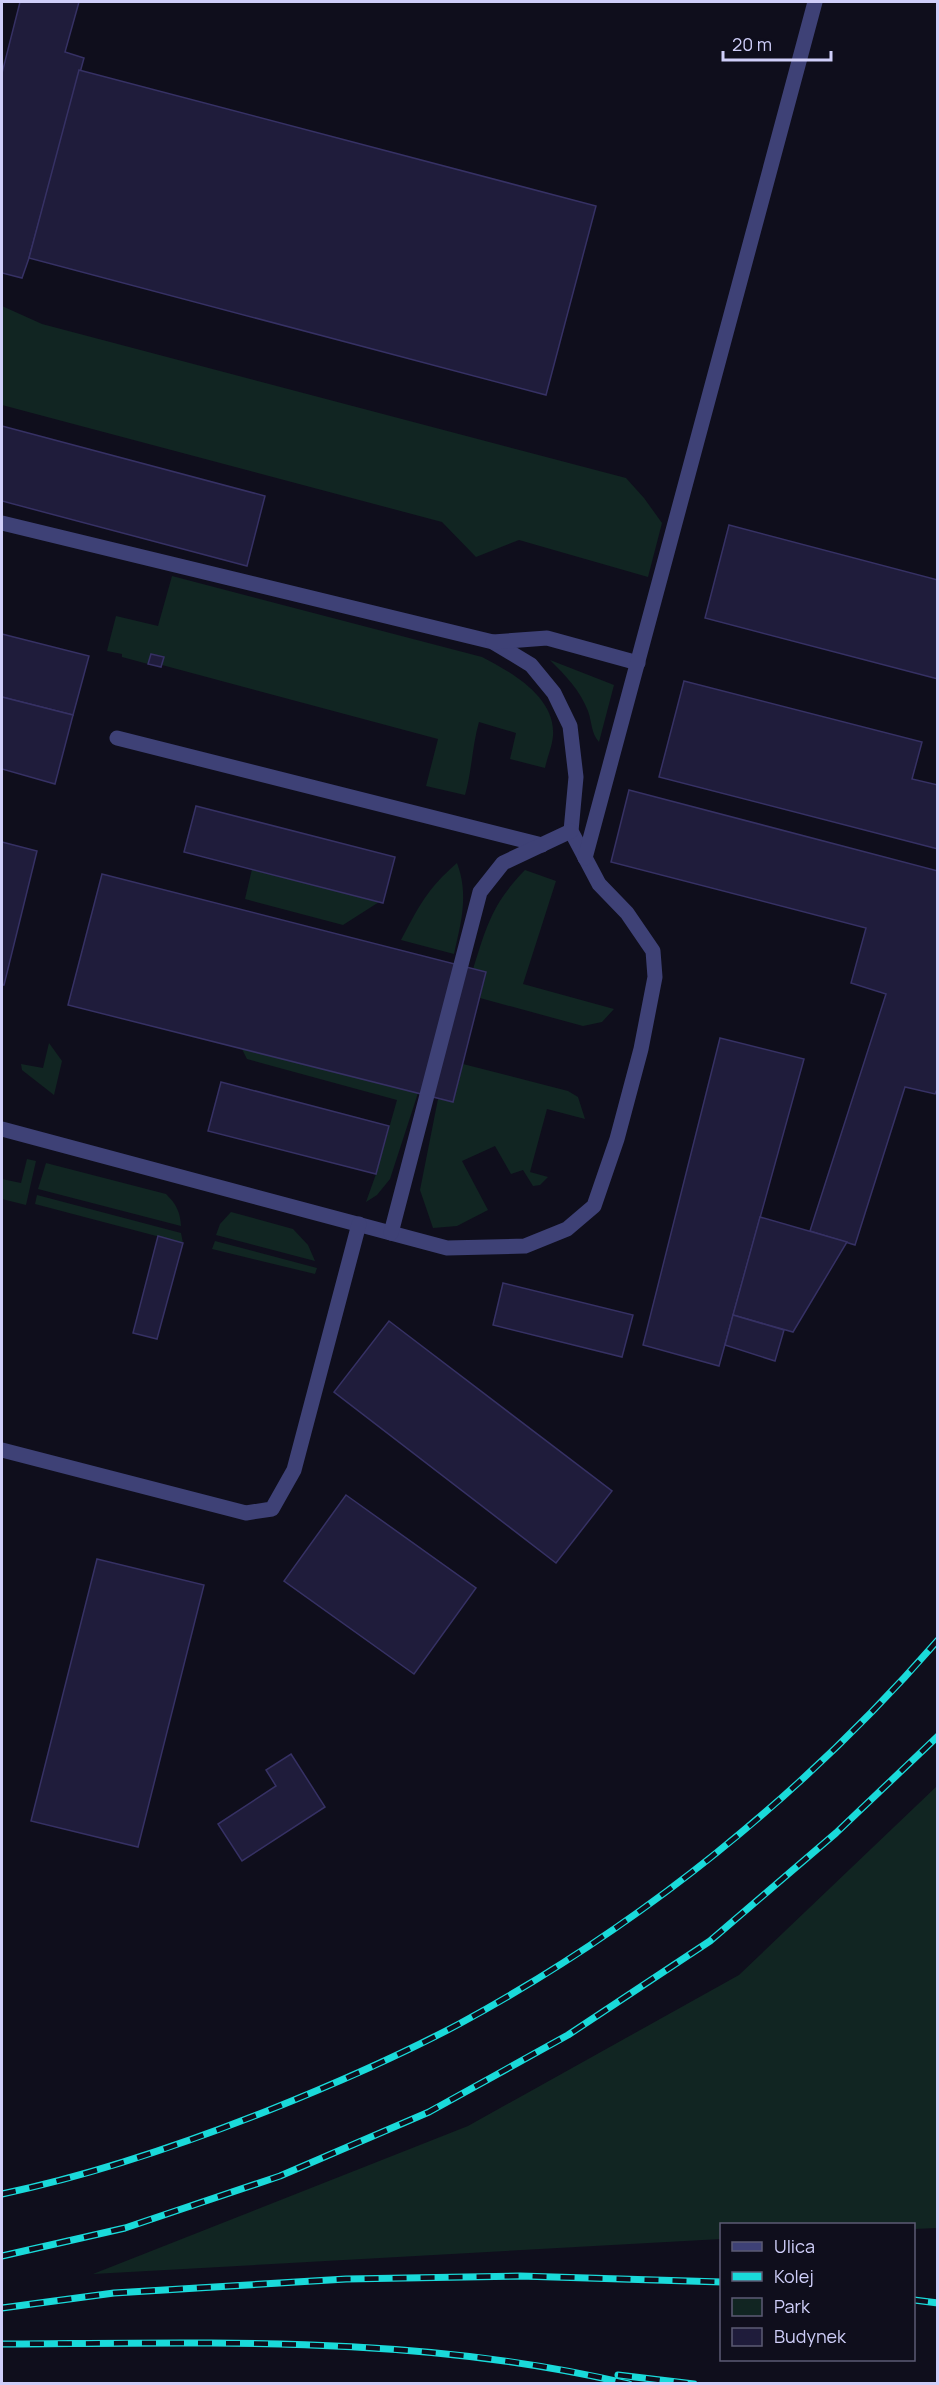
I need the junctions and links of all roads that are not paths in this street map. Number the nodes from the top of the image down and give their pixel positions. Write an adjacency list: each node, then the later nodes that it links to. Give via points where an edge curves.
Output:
1 (815, 2): 4 (lane)
2 (2, 523): 3 (lane)
3 (493, 642): 4 (lane, via 547,638); 6 (lane, via 531,665 554,693 570,726 576,777)
4 (638, 663): 8 (lane)
5 (117, 738): 7 (lane)
6 (572, 831): 7 (lane); 8 (lane)
7 (543, 845): 11 (lane, via 503,863 480,892)
8 (585, 858): 11 (lane, via 598,884 627,913 653,951 655,977 617,1139 594,1206 567,1229 525,1246 447,1248)
9 (2, 1129): 10 (lane)
10 (358, 1224): 11 (lane); 12 (lane, via 294,1470 272,1509 246,1513)
11 (391, 1233)
12 (2, 1450)

